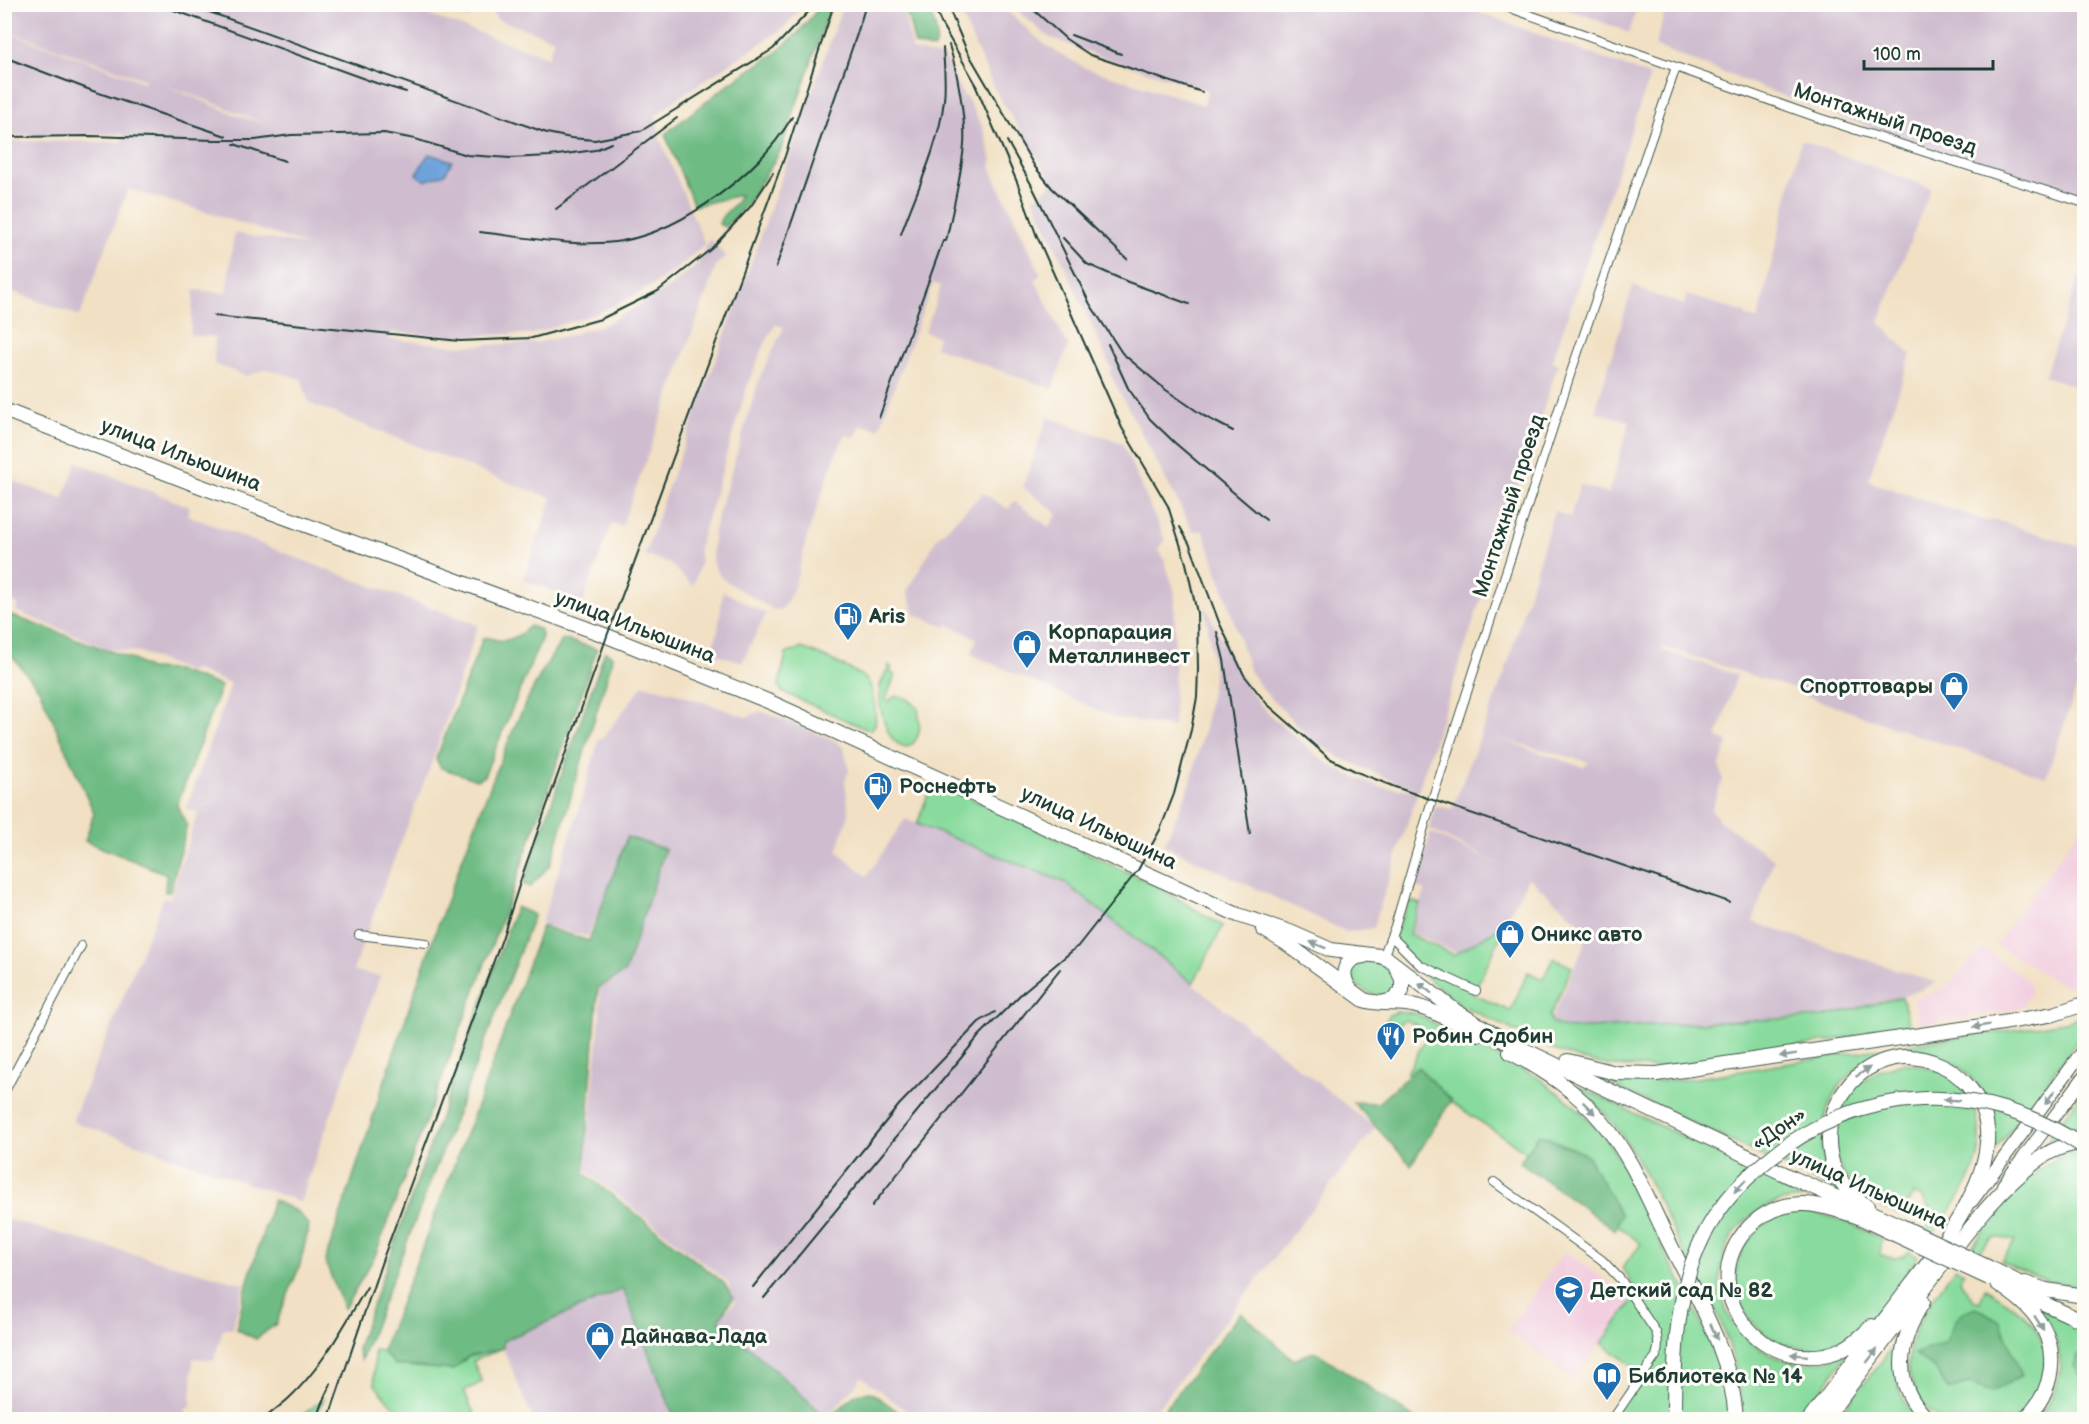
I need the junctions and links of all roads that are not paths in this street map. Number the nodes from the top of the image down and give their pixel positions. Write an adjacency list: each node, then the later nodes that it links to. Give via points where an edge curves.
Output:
1 (1499, 4): 2 (street, Монтажный проезд)
2 (1676, 67): 3 (street, Монтажный проезд); 7 (street, Монтажный проезд, via 1570,375)
3 (2085, 203)
4 (4, 410): 5 (highway, улица Ильюшина, via 607,636 770,702)
5 (1238, 915): 10 (highway, one-way to 5, via 1331,950); 12 (highway, via 1286,944)
6 (359, 935): 8 (street)
7 (1391, 936): 10 (street, Монтажный проезд); 11 (street, via 1420,965)
8 (426, 943)
9 (81, 946): 19 (street)
10 (1383, 958): 12 (highway, via 1356,957 1345,966 1345,980); 13 (highway, via 1401,974 1402,988 1398,997); 15 (highway, one-way to 10)
11 (1476, 991)
12 (1354, 994): 13 (highway)
13 (1383, 1003): 15 (highway, via 1416,1006)
14 (2085, 1004): 16 (highway, one-way to 16, via 2002,1023 1644,1074 1579,1065)
15 (1458, 1018): 16 (highway, улица Ильюшина)
16 (1473, 1026): 23 (highway, улица Ильюшина); 25 (highway, улица Ильюшина); 35 (highway, one-way to 35, via 1556,1078 1611,1133 1716,1336 1732,1383)
17 (2085, 1050): 24 (main road, one-way to 24)
18 (2085, 1077): 26 (main road)
19 (4, 1093)
20 (2085, 1142): 26 (highway, via 2063,1146 2043,1157)
21 (2085, 1147): 34 (highway, «Дон», one-way to 34, bridge, via 2043,1122 2000,1108 1930,1099 1862,1109 1823,1124 1786,1145 1731,1195 1696,1253 1676,1335)
22 (1494, 1182): 33 (street, via 1602,1260 1621,1280 1656,1332 1656,1356)
23 (1856, 1216): 27 (highway, улица Ильюшина); 28 (highway, one-way to 23, via 1871,1327 1844,1348 1819,1356 1798,1356 1778,1351 1754,1336 1738,1316 1729,1289 1731,1262 1744,1233 1767,1213 1791,1205 1816,1205)
24 (1961, 1216): 25 (highway, one-way to 24, via 1857,1199 1838,1176 1830,1157 1828,1131 1838,1100 1854,1078 1874,1065 1903,1058 1928,1060 1952,1071 1983,1110 1987,1129 1984,1160); 28 (highway)
25 (1888, 1220): 27 (highway, улица Ильюшина)
26 (1972, 1226): 28 (highway)
27 (1898, 1230): 29 (highway, улица Ильюшина, bridge)
28 (1942, 1255): 36 (highway); 37 (highway, one-way to 28); 38 (highway, via 1902,1350 1908,1392)
29 (1996, 1276): 30 (highway); 31 (highway); 32 (highway); 39 (highway, one-way to 39, via 2037,1319 2050,1347 2049,1382 2037,1406)
30 (2085, 1296)
31 (2085, 1315)
32 (2085, 1322)
33 (1612, 1419)
34 (1674, 1419)
35 (1736, 1419)
36 (1809, 1419)
37 (1824, 1419)
38 (1929, 1419)
39 (2024, 1419)

